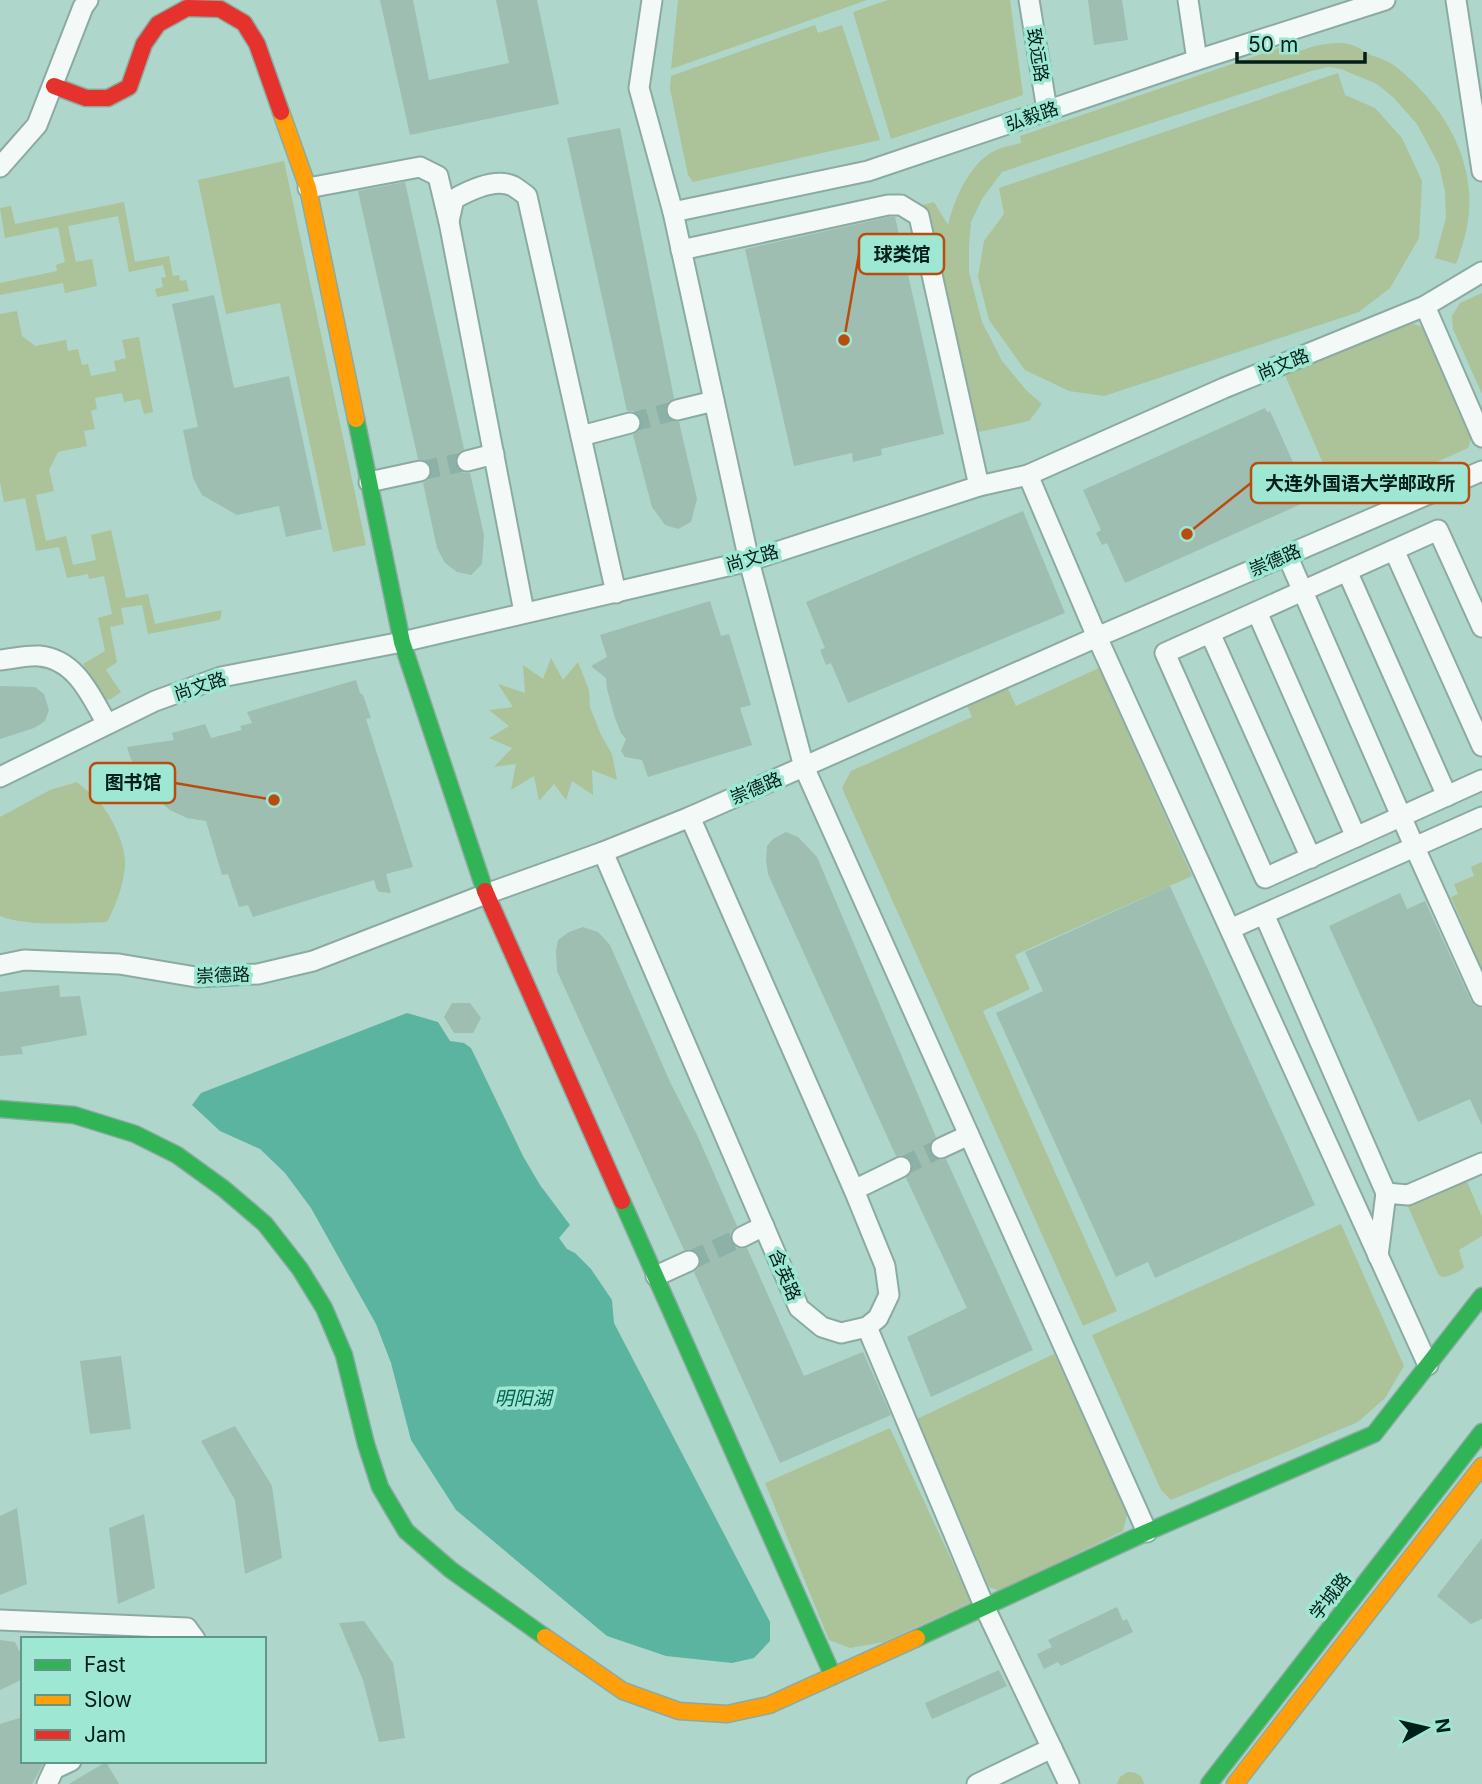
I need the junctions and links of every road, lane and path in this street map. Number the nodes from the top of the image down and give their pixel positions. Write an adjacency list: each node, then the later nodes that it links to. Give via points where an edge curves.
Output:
1 (88, 0): 10 (street)
2 (652, 0): 15 (street, via 639,88)
3 (1029, 0): 11 (street, 致远路)
4 (1188, 0): 9 (street)
5 (1385, 0): 8 (street, 弘毅路)
6 (1456, 0): 13 (street)
7 (223, 4): 10 (street, via 187,8 158,23 144,44 129,86 108,98 86,98); 14 (street, via 244,23 257,44)
8 (1323, 9): 9 (street, 弘毅路)
9 (1197, 60): 11 (street, 弘毅路)
10 (54, 86): 12 (street, via 37,125)
11 (1047, 110): 15 (street, 弘毅路, via 868,171)
12 (0, 167)
13 (1482, 172)
14 (308, 188): 16 (street, via 420,167 438,176); 30 (street)
15 (673, 212): 17 (street)
16 (449, 222): 23 (street, via 454,199 480,187 500,183 527,196); 25 (street)
17 (681, 250): 20 (street); 31 (street, via 888,205 901,205 919,216)
18 (1482, 272): 19 (street, 尚文路)
19 (1425, 306): 24 (street); 29 (street, 尚文路)
20 (714, 401): 21 (street); 34 (street)
21 (677, 410)
22 (630, 423): 23 (street)
23 (581, 436): 37 (street)
24 (1482, 437)
25 (494, 454): 26 (street); 38 (street)
26 (467, 461)
27 (420, 471): 30 (street)
28 (1482, 471): 33 (street, 崇德路)
29 (1028, 475): 31 (street, 尚文路); 42 (street)
30 (369, 482): 43 (street)
31 (979, 486): 34 (street, 尚文路)
32 (1394, 550): 35 (street); 40 (street, via 1438,530); 46 (street)
33 (1287, 555): 36 (street); 42 (street, 崇德路)
34 (749, 561): 37 (street, 尚文路); 47 (street)
35 (1347, 571): 36 (street); 50 (street)
36 (1303, 591): 39 (street); 52 (street)
37 (616, 593): 38 (street, 尚文路)
38 (524, 612): 43 (street, 尚文路)
39 (1257, 612): 41 (street); 54 (street)
40 (1482, 627)
41 (1210, 633): 57 (street); 57 (street, via 1165,653 1265,878)
42 (1097, 637): 47 (street, 崇德路); 60 (street)
43 (402, 642): 45 (street, 尚文路, via 221,677); 58 (street)
44 (0, 660): 45 (street, via 40,656 62,663 83,681)
45 (107, 724): 48 (street, 尚文路)
46 (1482, 746)
47 (804, 767): 51 (street, 崇德路); 64 (street)
48 (0, 777)
49 (1482, 780): 50 (street)
50 (1447, 796): 52 (street)
51 (690, 817): 56 (street, 崇德路); 68 (street)
52 (1401, 817): 54 (street); 55 (street)
53 (1482, 817): 55 (street)
54 (1356, 837): 57 (street)
55 (1415, 848): 59 (street); 62 (street)
56 (603, 852): 58 (street, 崇德路); 70 (street, 含英路)
57 (1311, 858)
58 (486, 894): 61 (street, 崇德路, via 313,961 258,974 196,977 119,964 24,960); 74 (street)
59 (1264, 914): 60 (street); 69 (street)
60 (1230, 929): 72 (street)
61 (0, 965)
62 (1482, 996)
63 (0, 1109): 84 (street, via 74,1115 135,1134 177,1155 265,1224 324,1308 344,1355 380,1487 406,1531 451,1570 567,1653 623,1690 679,1711 727,1714 769,1705)
64 (969, 1135): 65 (street); 80 (street)
65 (941, 1148)
66 (1482, 1163): 69 (street, via 1408,1195)
67 (901, 1167): 68 (street)
68 (854, 1190): 76 (street, via 885,1266 889,1295 878,1318)
69 (1386, 1193): 72 (street)
70 (764, 1226): 71 (street); 76 (street, 含英路, via 799,1308 821,1327 841,1333)
71 (742, 1237)
72 (1378, 1257): 77 (street)
73 (689, 1261): 74 (street)
74 (656, 1276): 84 (street)
75 (1482, 1296): 77 (street)
76 (867, 1327): 81 (street)
77 (1428, 1365): 80 (street, via 1374,1434)
78 (1482, 1432): 90 (street, 学城路)
79 (1482, 1466): 91 (street)
80 (1147, 1532): 81 (street)
81 (985, 1608): 84 (street); 85 (street)
82 (0, 1620): 83 (street, via 187,1628)
83 (194, 1637)
84 (833, 1676)
85 (1052, 1748): 88 (street); 89 (street)
86 (68, 1763): 87 (street, via 54,1769)
87 (47, 1784)
88 (977, 1784)
89 (1069, 1784)
90 (1209, 1784)
91 (1235, 1784)

